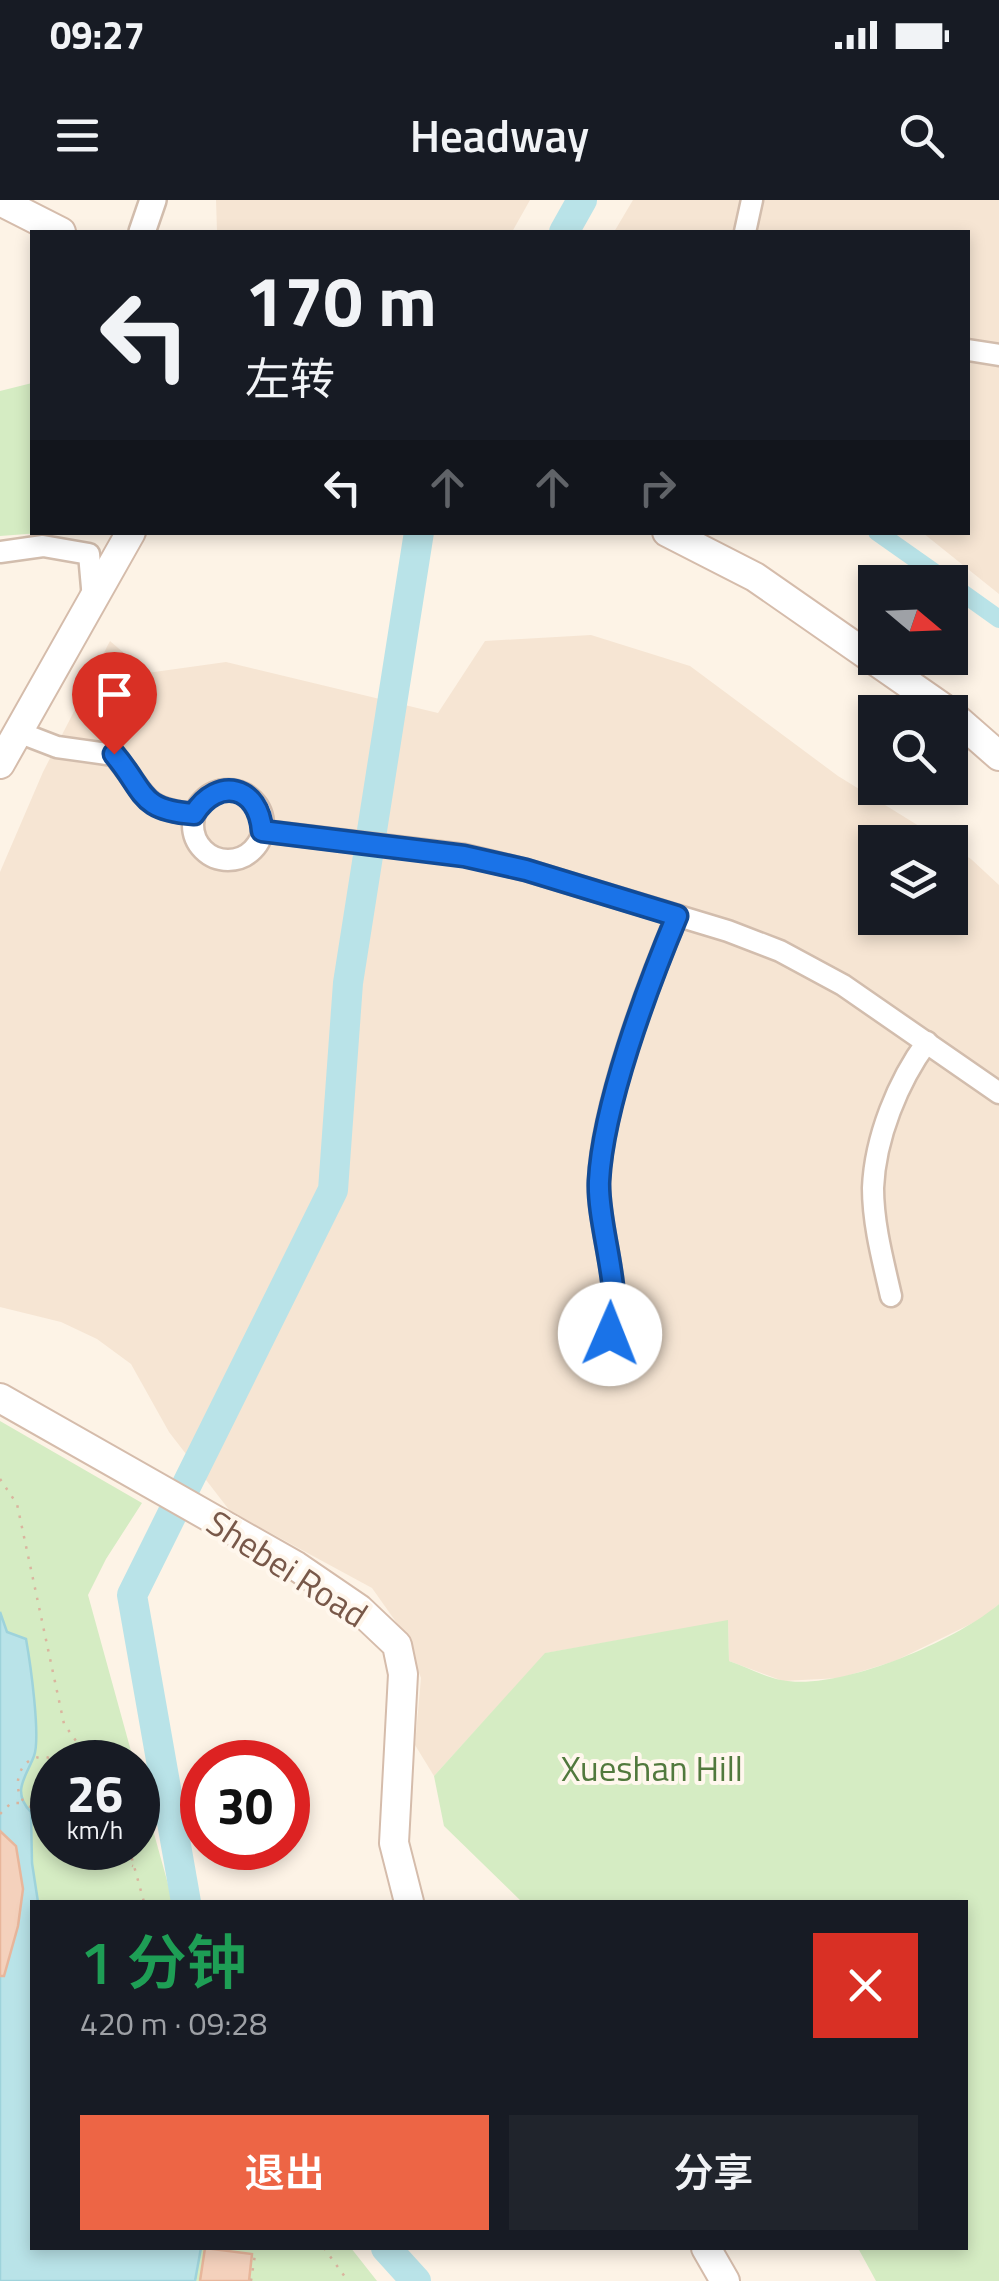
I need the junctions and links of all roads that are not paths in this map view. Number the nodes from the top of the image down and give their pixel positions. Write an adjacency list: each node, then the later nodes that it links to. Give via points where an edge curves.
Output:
1 (153, 200): 5 (street)
2 (752, 200): 6 (street)
3 (0, 201): 4 (main road)
4 (57, 230)
5 (143, 230)
6 (745, 230)
7 (970, 350): 8 (street)
8 (999, 355)
9 (129, 535): 12 (main road)
10 (673, 535): 13 (main road, via 755,577)
11 (0, 552): 12 (street, via 43,546 89,554)
12 (93, 599): 15 (main road)
13 (924, 695)
14 (968, 729): 16 (main road)
15 (18, 732): 17 (main road); 18 (street, via 57,747 114,754 149,802 166,812)
16 (999, 756)
17 (0, 764)
18 (194, 814): 19 (street, via 212,794 243,793 261,814); 19 (street, via 196,840 206,854 227,861 258,845)
19 (262, 831): 20 (street, via 428,849 526,870)
20 (677, 916): 21 (street, via 780,951 843,984); 24 (street, via 605,1137 599,1178 612,1280)
21 (927, 1042): 22 (street); 23 (street, via 885,1129 874,1188)
22 (999, 1093)
23 (891, 1296)
24 (610, 1334)
25 (0, 1398): 26 (main road, Shebei Road, via 296,1566 397,1645 402,1674 394,1843)
26 (408, 1900)
27 (707, 2250): 28 (main road)
28 (726, 2281)

